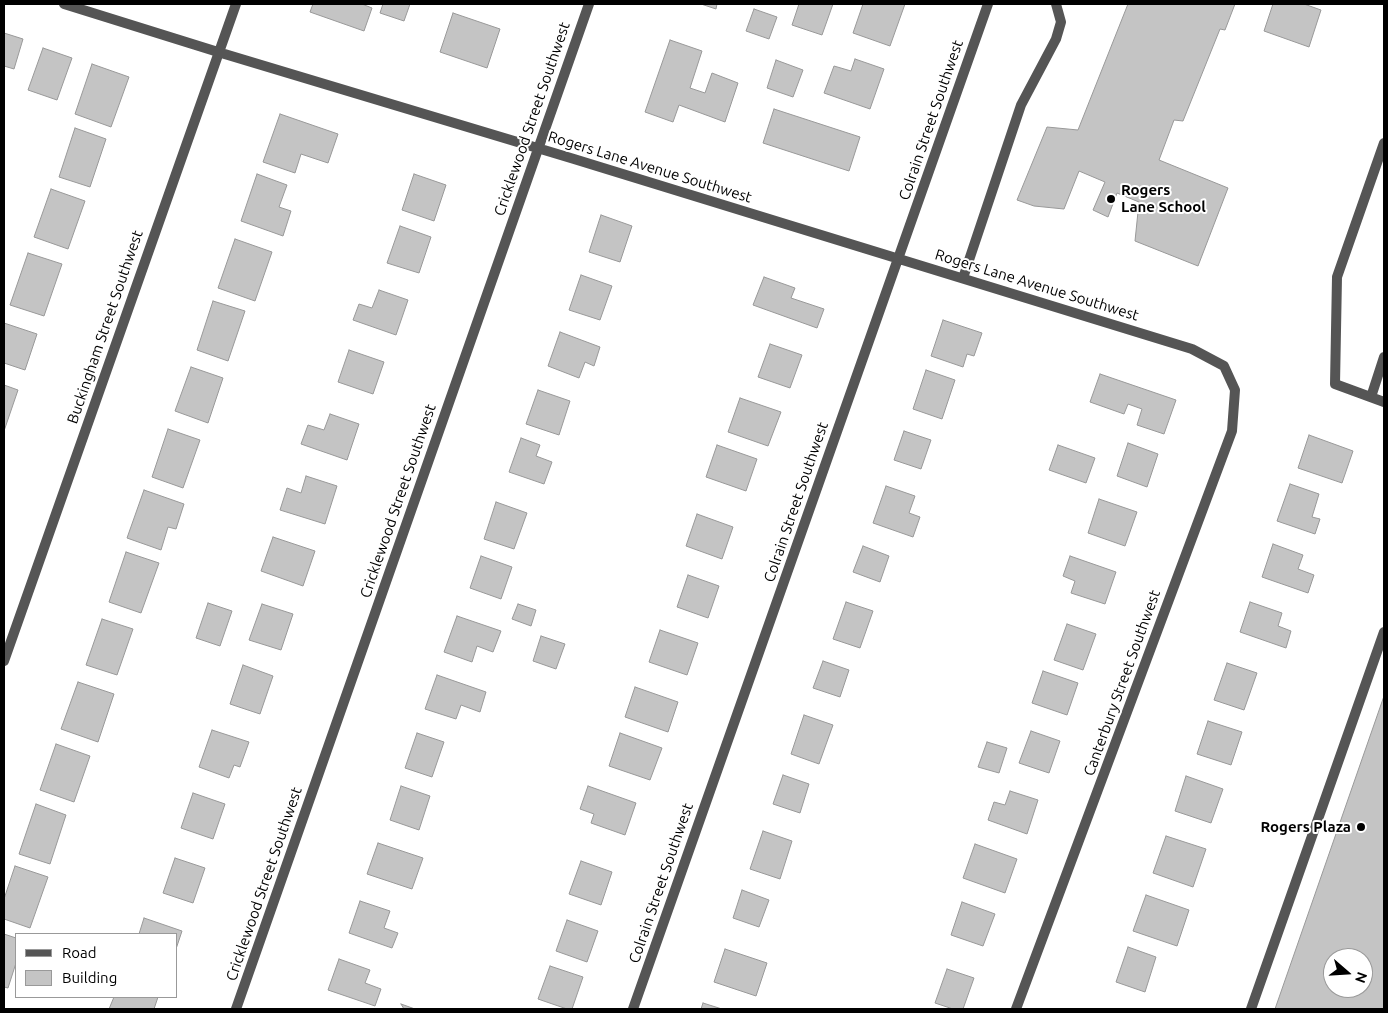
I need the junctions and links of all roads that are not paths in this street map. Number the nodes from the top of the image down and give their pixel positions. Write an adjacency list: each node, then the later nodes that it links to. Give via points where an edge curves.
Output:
1 (64, 4): 6 (street, Rogers Lane Avenue Southwest)
2 (236, 4): 6 (street, Buckingham Street Southwest)
3 (589, 4): 8 (street, Cricklewood Street Southwest)
4 (988, 4): 9 (street, Colrain Street Southwest)
5 (1056, 4): 10 (street, via 1061,22 1056,39 1021,105)
6 (218, 52): 8 (street, Rogers Lane Avenue Southwest); 16 (street, Buckingham Street Southwest)
7 (1384, 143): 13 (street, via 1337,277 1335,384)
8 (537, 148): 9 (street, Rogers Lane Avenue Southwest); 17 (street, Cricklewood Street Southwest)
9 (898, 258): 10 (street, Rogers Lane Avenue Southwest); 18 (street, Colrain Street Southwest)
10 (963, 278): 12 (street, Rogers Lane Avenue Southwest, via 1192,348)
11 (1384, 356): 13 (street)
12 (1224, 366): 19 (street, Canterbury Street Southwest, via 1235,390 1232,431)
13 (1370, 397): 14 (street)
14 (1384, 402)
15 (1384, 632): 20 (street)
16 (4, 661)
17 (236, 1009)
18 (633, 1009)
19 (1016, 1009)
20 (1251, 1009)

